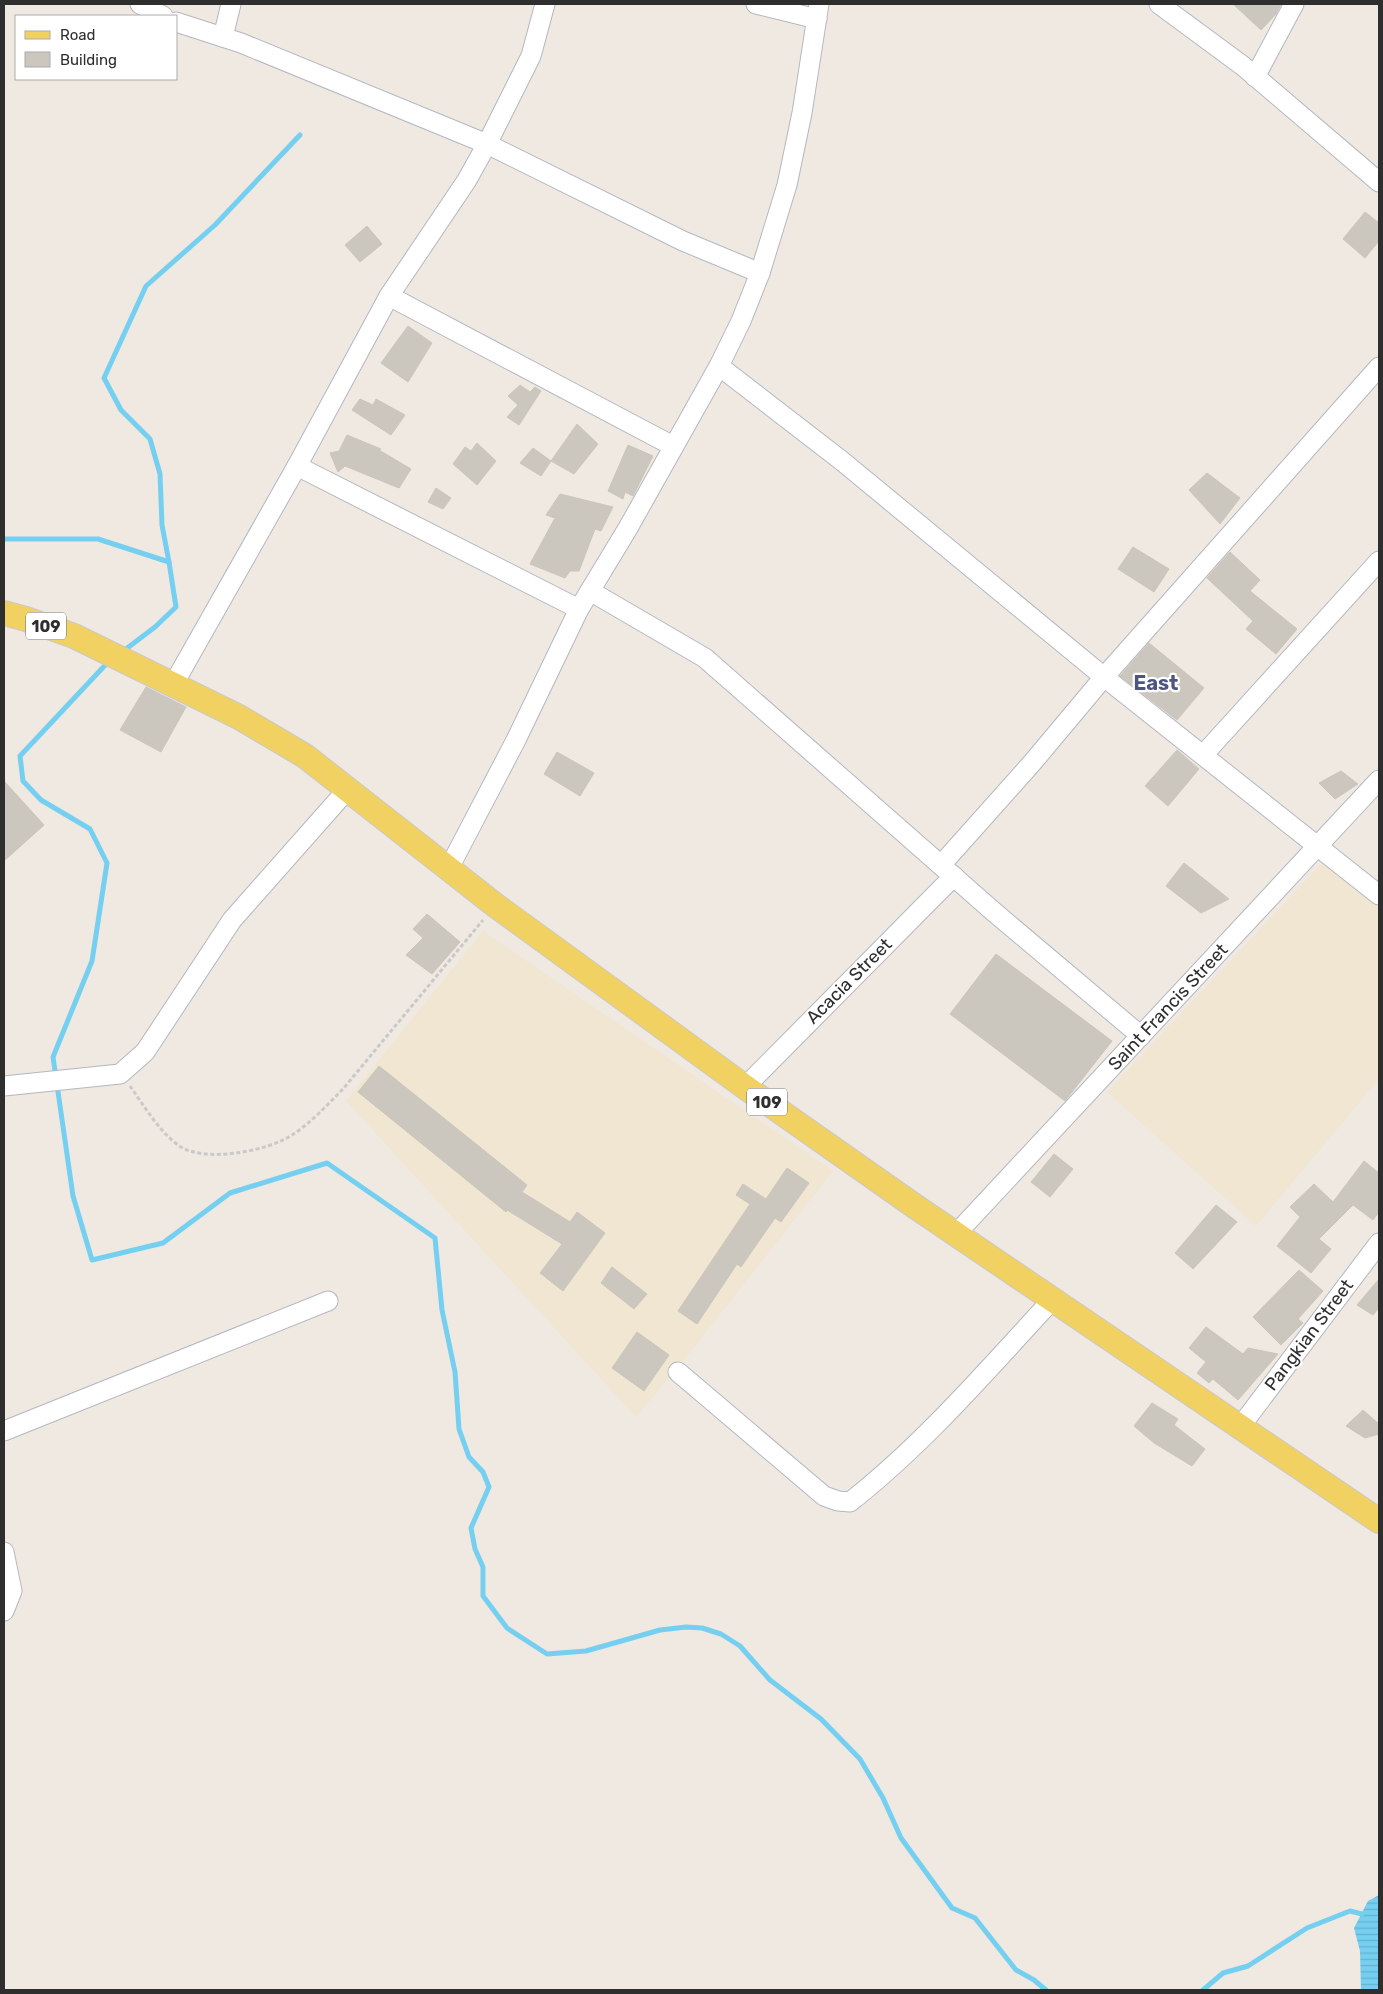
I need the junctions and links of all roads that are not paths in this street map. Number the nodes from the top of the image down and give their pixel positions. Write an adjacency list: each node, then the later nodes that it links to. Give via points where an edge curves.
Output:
1 (140, 4): 8 (street)
2 (231, 4): 10 (street)
3 (546, 4): 12 (street, via 531,56)
4 (756, 4): 7 (street)
5 (1159, 4): 11 (street)
6 (1294, 4): 11 (street)
7 (818, 12): 14 (street, via 795,151)
8 (161, 15)
9 (178, 23): 10 (street)
10 (223, 37): 12 (street)
11 (1255, 77): 13 (street)
12 (487, 144): 14 (street, via 683,241); 15 (street, via 467,180)
13 (1379, 182)
14 (760, 273): 16 (street)
15 (389, 296): 18 (street); 19 (street)
16 (719, 366): 18 (street); 24 (street, via 842,460)
17 (1379, 367): 24 (street, Acacia Street)
18 (673, 446): 21 (street)
19 (297, 466): 22 (street); 25 (street)
20 (1379, 561): 26 (street)
21 (590, 591): 22 (street); 31 (street, via 705,658)
22 (579, 609): 30 (street)
23 (4, 613): 25 (main road, 109, via 87,643)
24 (1104, 677): 26 (street); 31 (street, Acacia Street)
25 (167, 682): 28 (main road, 109, via 239,717 305,756)
26 (1204, 754): 29 (street)
27 (1379, 780): 29 (street, Saint Francis Street)
28 (347, 790): 30 (main road, 109); 34 (street, via 232,920 145,1052 120,1074)
29 (1317, 847): 32 (street); 33 (street, Saint Francis Street)
30 (449, 868): 35 (main road, 109, via 495,906)
31 (948, 870): 33 (street); 35 (street, Acacia Street)
32 (1379, 895)
33 (1141, 1036): 36 (street, Saint Francis Street)
34 (4, 1086)
35 (745, 1087): 36 (main road, 109)
36 (956, 1234): 38 (main road, 109)
37 (1379, 1243): 41 (street, Pangkian Street)
38 (1053, 1300): 40 (street, via 943,1417 850,1502 824,1496); 41 (main road, 109)
39 (328, 1302): 42 (street)
40 (678, 1372)
41 (1240, 1427): 43 (main road, 109)
42 (4, 1431)
43 (1379, 1521)
44 (4, 1552): 45 (street, via 12,1591)
45 (4, 1611)

